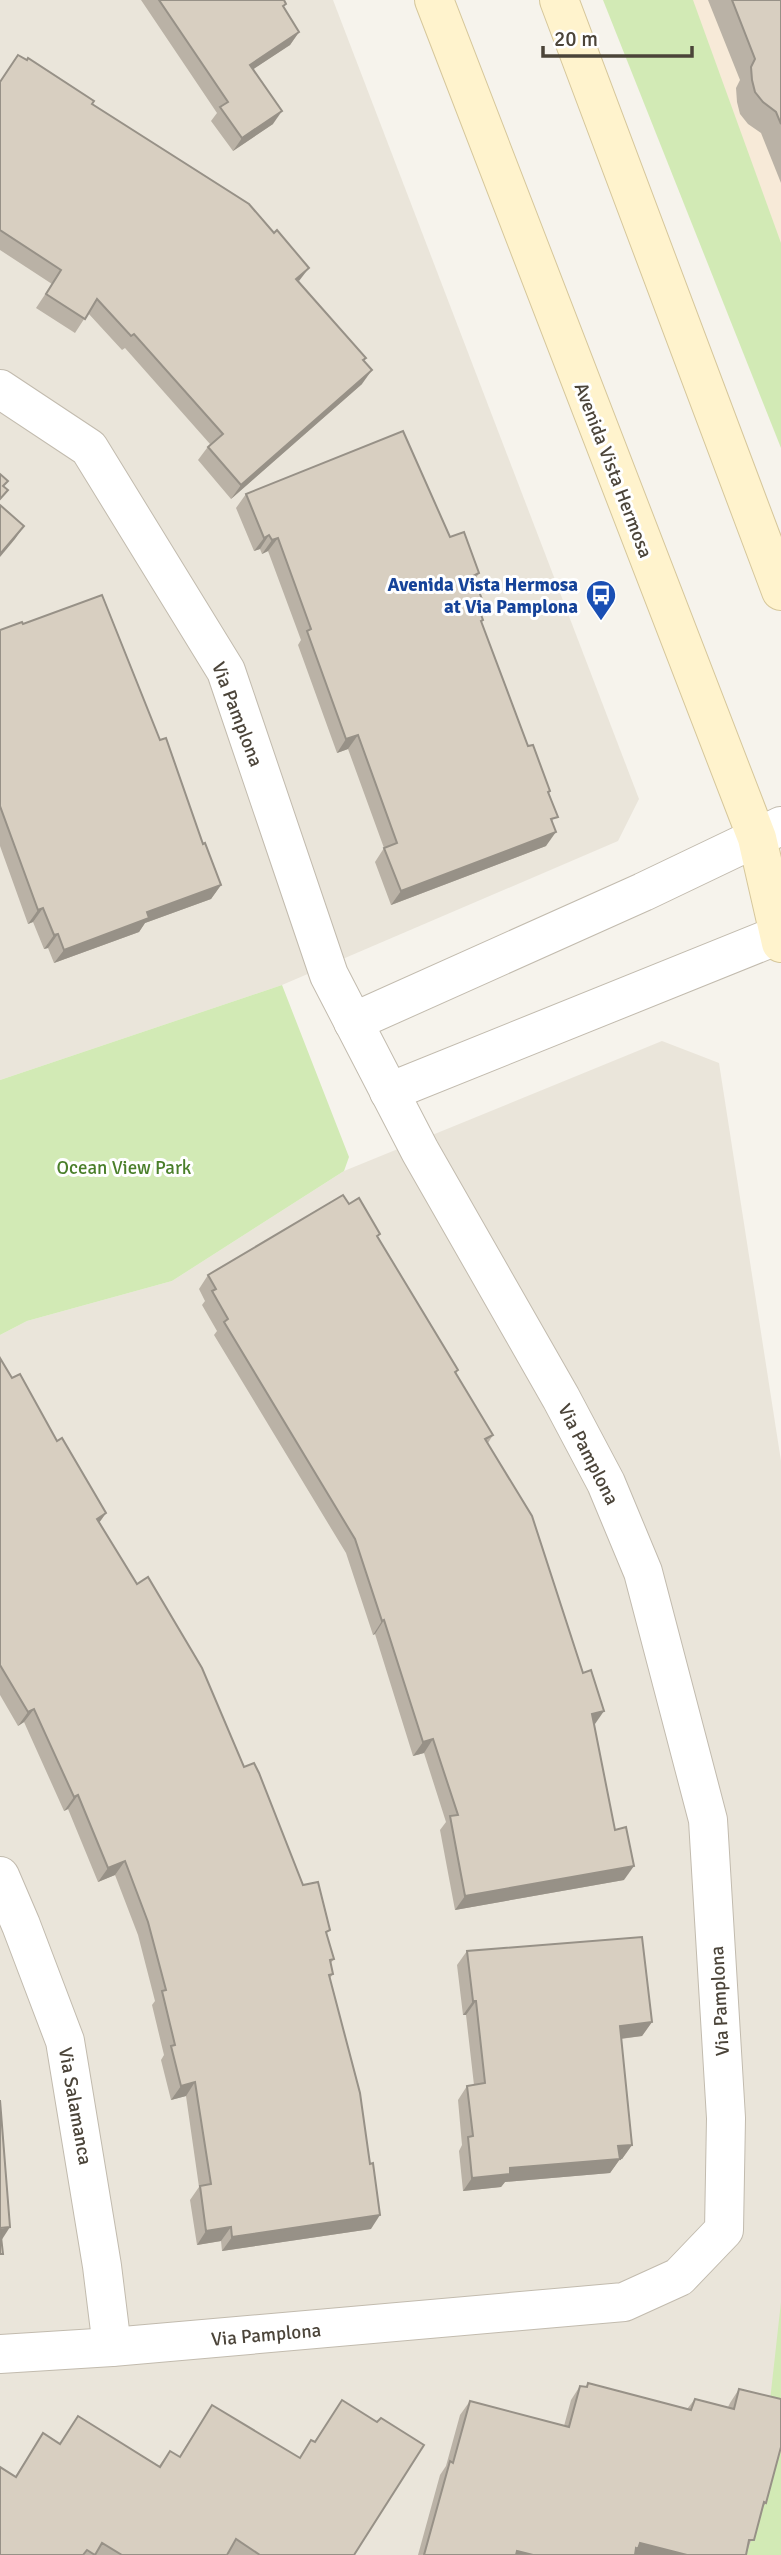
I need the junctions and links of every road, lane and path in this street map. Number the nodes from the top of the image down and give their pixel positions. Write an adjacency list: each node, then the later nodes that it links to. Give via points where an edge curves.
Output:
1 (434, 0): 5 (main road, Avenida Vista Hermosa)
2 (559, 0): 4 (main road)
3 (0, 389): 7 (street, Via Pamplona, via 89,449 226,671 328,975)
4 (781, 591)
5 (769, 832): 6 (main road, Avenida Vista Hermosa); 7 (street)
6 (780, 937): 8 (street)
7 (353, 1022): 8 (street, Via Pamplona)
8 (389, 1092): 10 (street, Via Pamplona, via 606,1483 643,1572 708,1820 726,2118 724,2230 679,2277 624,2302)
9 (0, 1876): 10 (street, Via Salamanca, via 65,2041)
10 (112, 2347): 11 (street, Via Pamplona)
11 (0, 2354)

